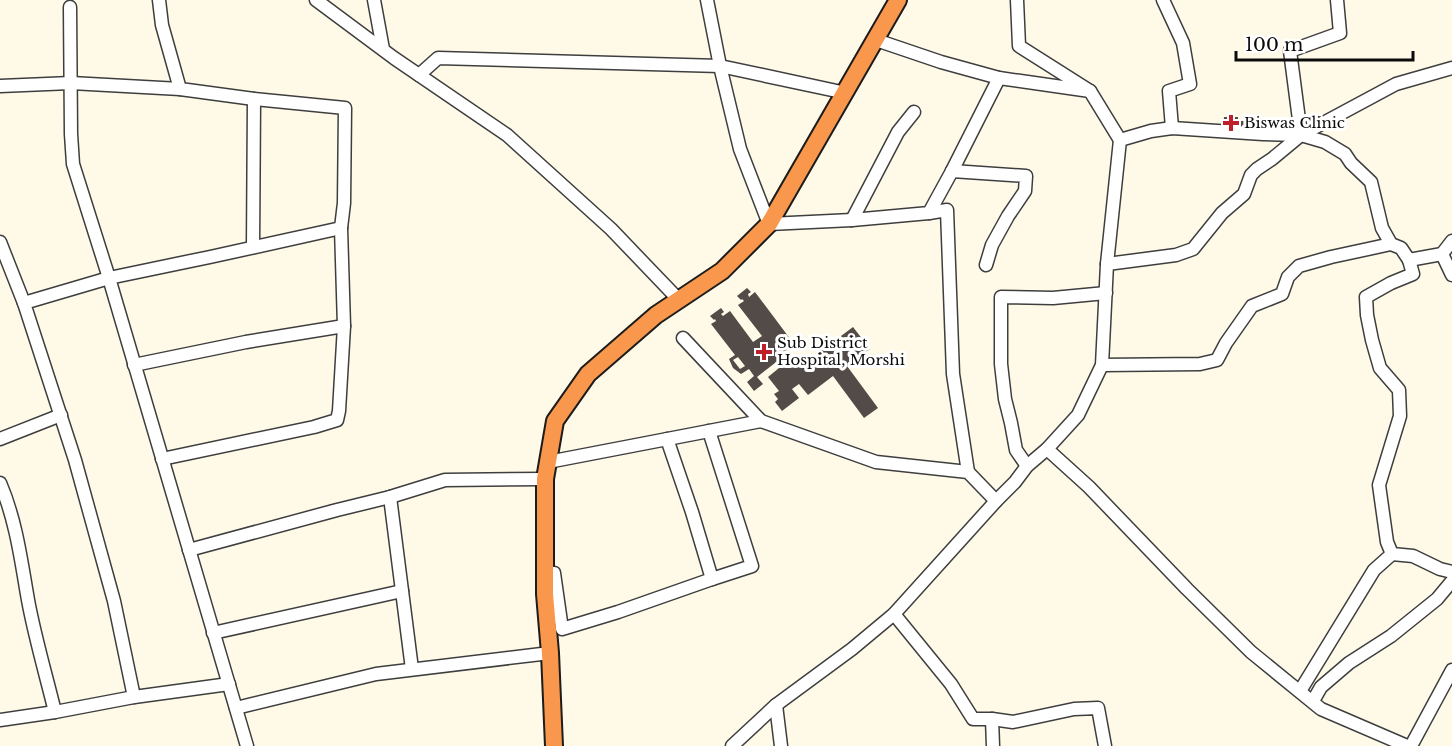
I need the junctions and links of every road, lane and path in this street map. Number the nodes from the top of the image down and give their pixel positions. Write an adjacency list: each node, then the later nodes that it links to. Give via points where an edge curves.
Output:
1 (159, 0): 18 (street)
2 (316, 0): 11 (street)
3 (374, 0): 11 (street)
4 (707, 0): 12 (street)
5 (898, 0): 10 (highway)
6 (1017, 0): 19 (street, via 1019,46)
7 (1163, 0): 23 (street, via 1183,43 1190,84 1169,91)
8 (1338, 0): 24 (street, via 1340,33 1290,51)
9 (70, 8): 16 (street)
10 (876, 40): 15 (street); 20 (highway)
11 (383, 50): 14 (street)
12 (720, 66): 14 (street, via 438,58); 20 (street); 29 (street, via 740,149)
13 (1452, 68): 24 (street, via 1396,84)
14 (419, 75): 42 (street, via 507,135 611,229)
15 (999, 78): 19 (street); 26 (street)
16 (71, 83): 17 (street); 18 (street); 40 (street, via 74,164)
17 (0, 86)
18 (180, 88): 21 (street)
19 (1090, 91): 25 (street)
20 (846, 93): 29 (highway)
21 (254, 99): 30 (street, via 345,108); 34 (street)
22 (914, 112): 28 (street, via 898,132)
23 (1172, 128): 24 (street); 25 (street)
24 (1301, 135): 33 (street, via 1325,142 1345,154 1371,182); 37 (street, via 1257,169 1244,194 1222,213 1193,249)
25 (1120, 140): 37 (street)
26 (952, 171): 27 (street); 38 (street, via 1026,176 1026,191 992,245)
27 (929, 213): 28 (street); 57 (street, via 947,210 953,374)
28 (852, 220): 29 (street)
29 (769, 224): 42 (highway, via 722,271)
30 (341, 228): 34 (street); 44 (street)
31 (1452, 241): 35 (street)
32 (0, 242): 43 (street)
33 (1391, 244): 36 (street, via 1401,248); 47 (street, via 1299,266 1288,277 1282,294 1252,306 1217,360 1200,364)
34 (253, 247): 40 (street)
35 (1442, 254): 36 (street); 39 (street)
36 (1409, 260): 63 (street, via 1413,274 1366,297 1380,368 1399,390 1400,416 1379,485)
37 (1107, 264): 41 (street)
38 (986, 265)
39 (1452, 275)
40 (109, 278): 43 (street); 46 (street)
41 (1106, 294): 47 (street); 56 (street, via 1001,297 1005,399 1016,450)
42 (679, 300): 55 (highway, via 588,374 555,421)
43 (24, 303): 48 (street)
44 (344, 326): 46 (street); 54 (street, via 337,420)
45 (683, 338): 49 (street)
46 (134, 364): 54 (street)
47 (1102, 365): 53 (street, via 1078,415)
48 (61, 415): 51 (street); 76 (street, via 114,601)
49 (761, 421): 50 (street); 57 (street, via 876,462)
50 (709, 431): 52 (street); 66 (street, via 752,566)
51 (0, 439)
52 (667, 439): 55 (street); 66 (street)
53 (1047, 449): 56 (street); 75 (street, via 1251,652)
54 (162, 459): 62 (street)
55 (548, 462): 58 (highway)
56 (1028, 466): 61 (street)
57 (968, 472): 61 (street)
58 (545, 479): 60 (street, via 445,480); 64 (highway)
59 (0, 483): 80 (street, via 19,545 28,602)
60 (390, 497): 62 (street); 68 (street)
61 (996, 501): 69 (street)
62 (189, 550): 70 (street)
63 (1392, 554): 65 (street, via 1413,556); 75 (street, via 1374,570)
64 (545, 572): 66 (street, via 554,573 561,629); 71 (highway)
65 (1452, 572)
66 (712, 579)
67 (1452, 581): 77 (street, via 1437,599 1321,687)
68 (402, 591): 70 (street); 72 (street)
69 (894, 614): 78 (street); 81 (street, via 951,684 973,719)
70 (213, 633): 74 (street)
71 (550, 653): 72 (street); 84 (highway)
72 (412, 669): 79 (street)
73 (1452, 670): 89 (street)
74 (228, 684): 76 (street); 79 (street)
75 (1300, 691): 77 (street)
76 (134, 697): 80 (street)
77 (1312, 702): 89 (street)
78 (776, 705): 85 (street); 86 (street)
79 (236, 708): 83 (street)
80 (55, 712): 82 (street)
81 (992, 719): 87 (street); 88 (street, via 1012,722 1098,708)
82 (0, 720)
83 (247, 746)
84 (554, 746)
85 (732, 746)
86 (781, 746)
87 (993, 746)
88 (1105, 746)
89 (1409, 746)

